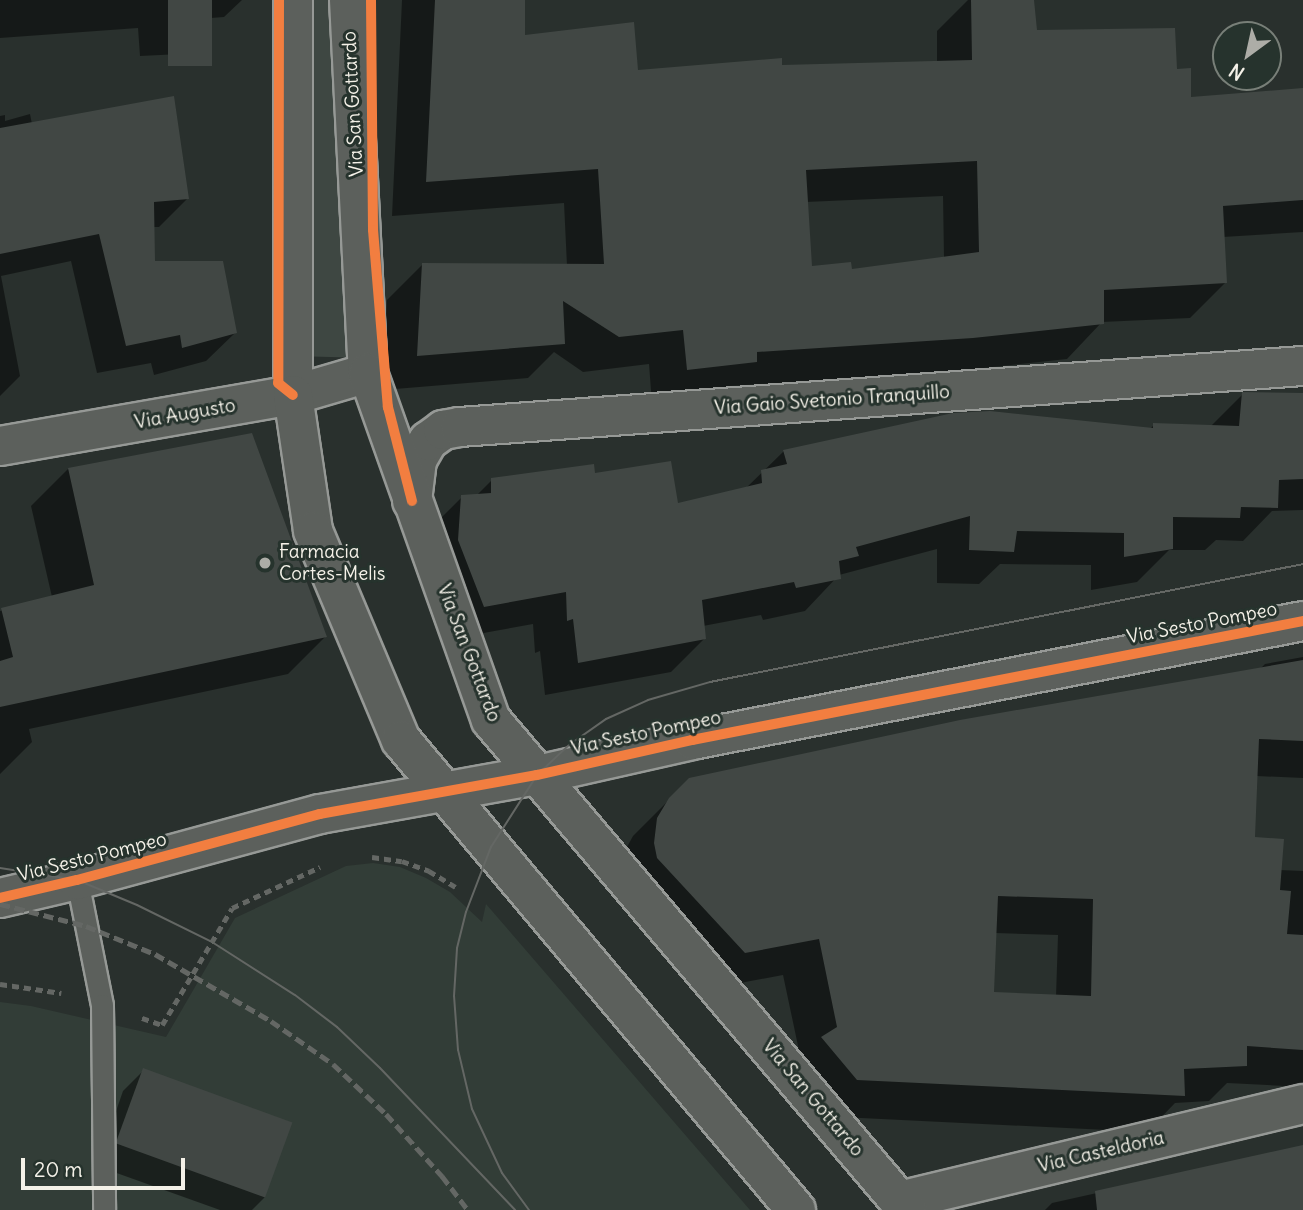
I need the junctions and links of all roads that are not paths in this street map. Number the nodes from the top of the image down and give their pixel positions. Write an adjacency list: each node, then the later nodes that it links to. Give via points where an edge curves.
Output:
1 (293, 0): 5 (street)
2 (349, 0): 4 (street, Via San Gottardo)
3 (1303, 366): 7 (street, Via Gaio Svetonio Tranquillo, via 460,427 443,430 428,442 417,460)
4 (368, 373): 5 (street, Via Augusto); 7 (street, Via San Gottardo)
5 (293, 395): 6 (street, Via Augusto); 10 (street, via 313,531 401,740)
6 (0, 446)
7 (412, 501): 9 (street, Via San Gottardo, via 491,720)
8 (1303, 621): 9 (street, Via Sesto Pompeo, via 692,740)
9 (537, 775): 10 (street, Via Sesto Pompeo); 15 (street, Via San Gottardo)
10 (444, 792): 11 (street); 12 (street, Via Sesto Pompeo, via 320,814)
11 (514, 874): 17 (lane, via 513,902); 18 (street)
12 (77, 880): 13 (street, Via Sesto Pompeo); 16 (lane, via 102,1005)
13 (0, 898)
14 (1303, 1104): 15 (street, Via Casteldoria)
15 (903, 1205)
16 (104, 1210)
17 (776, 1210)
18 (796, 1210)

